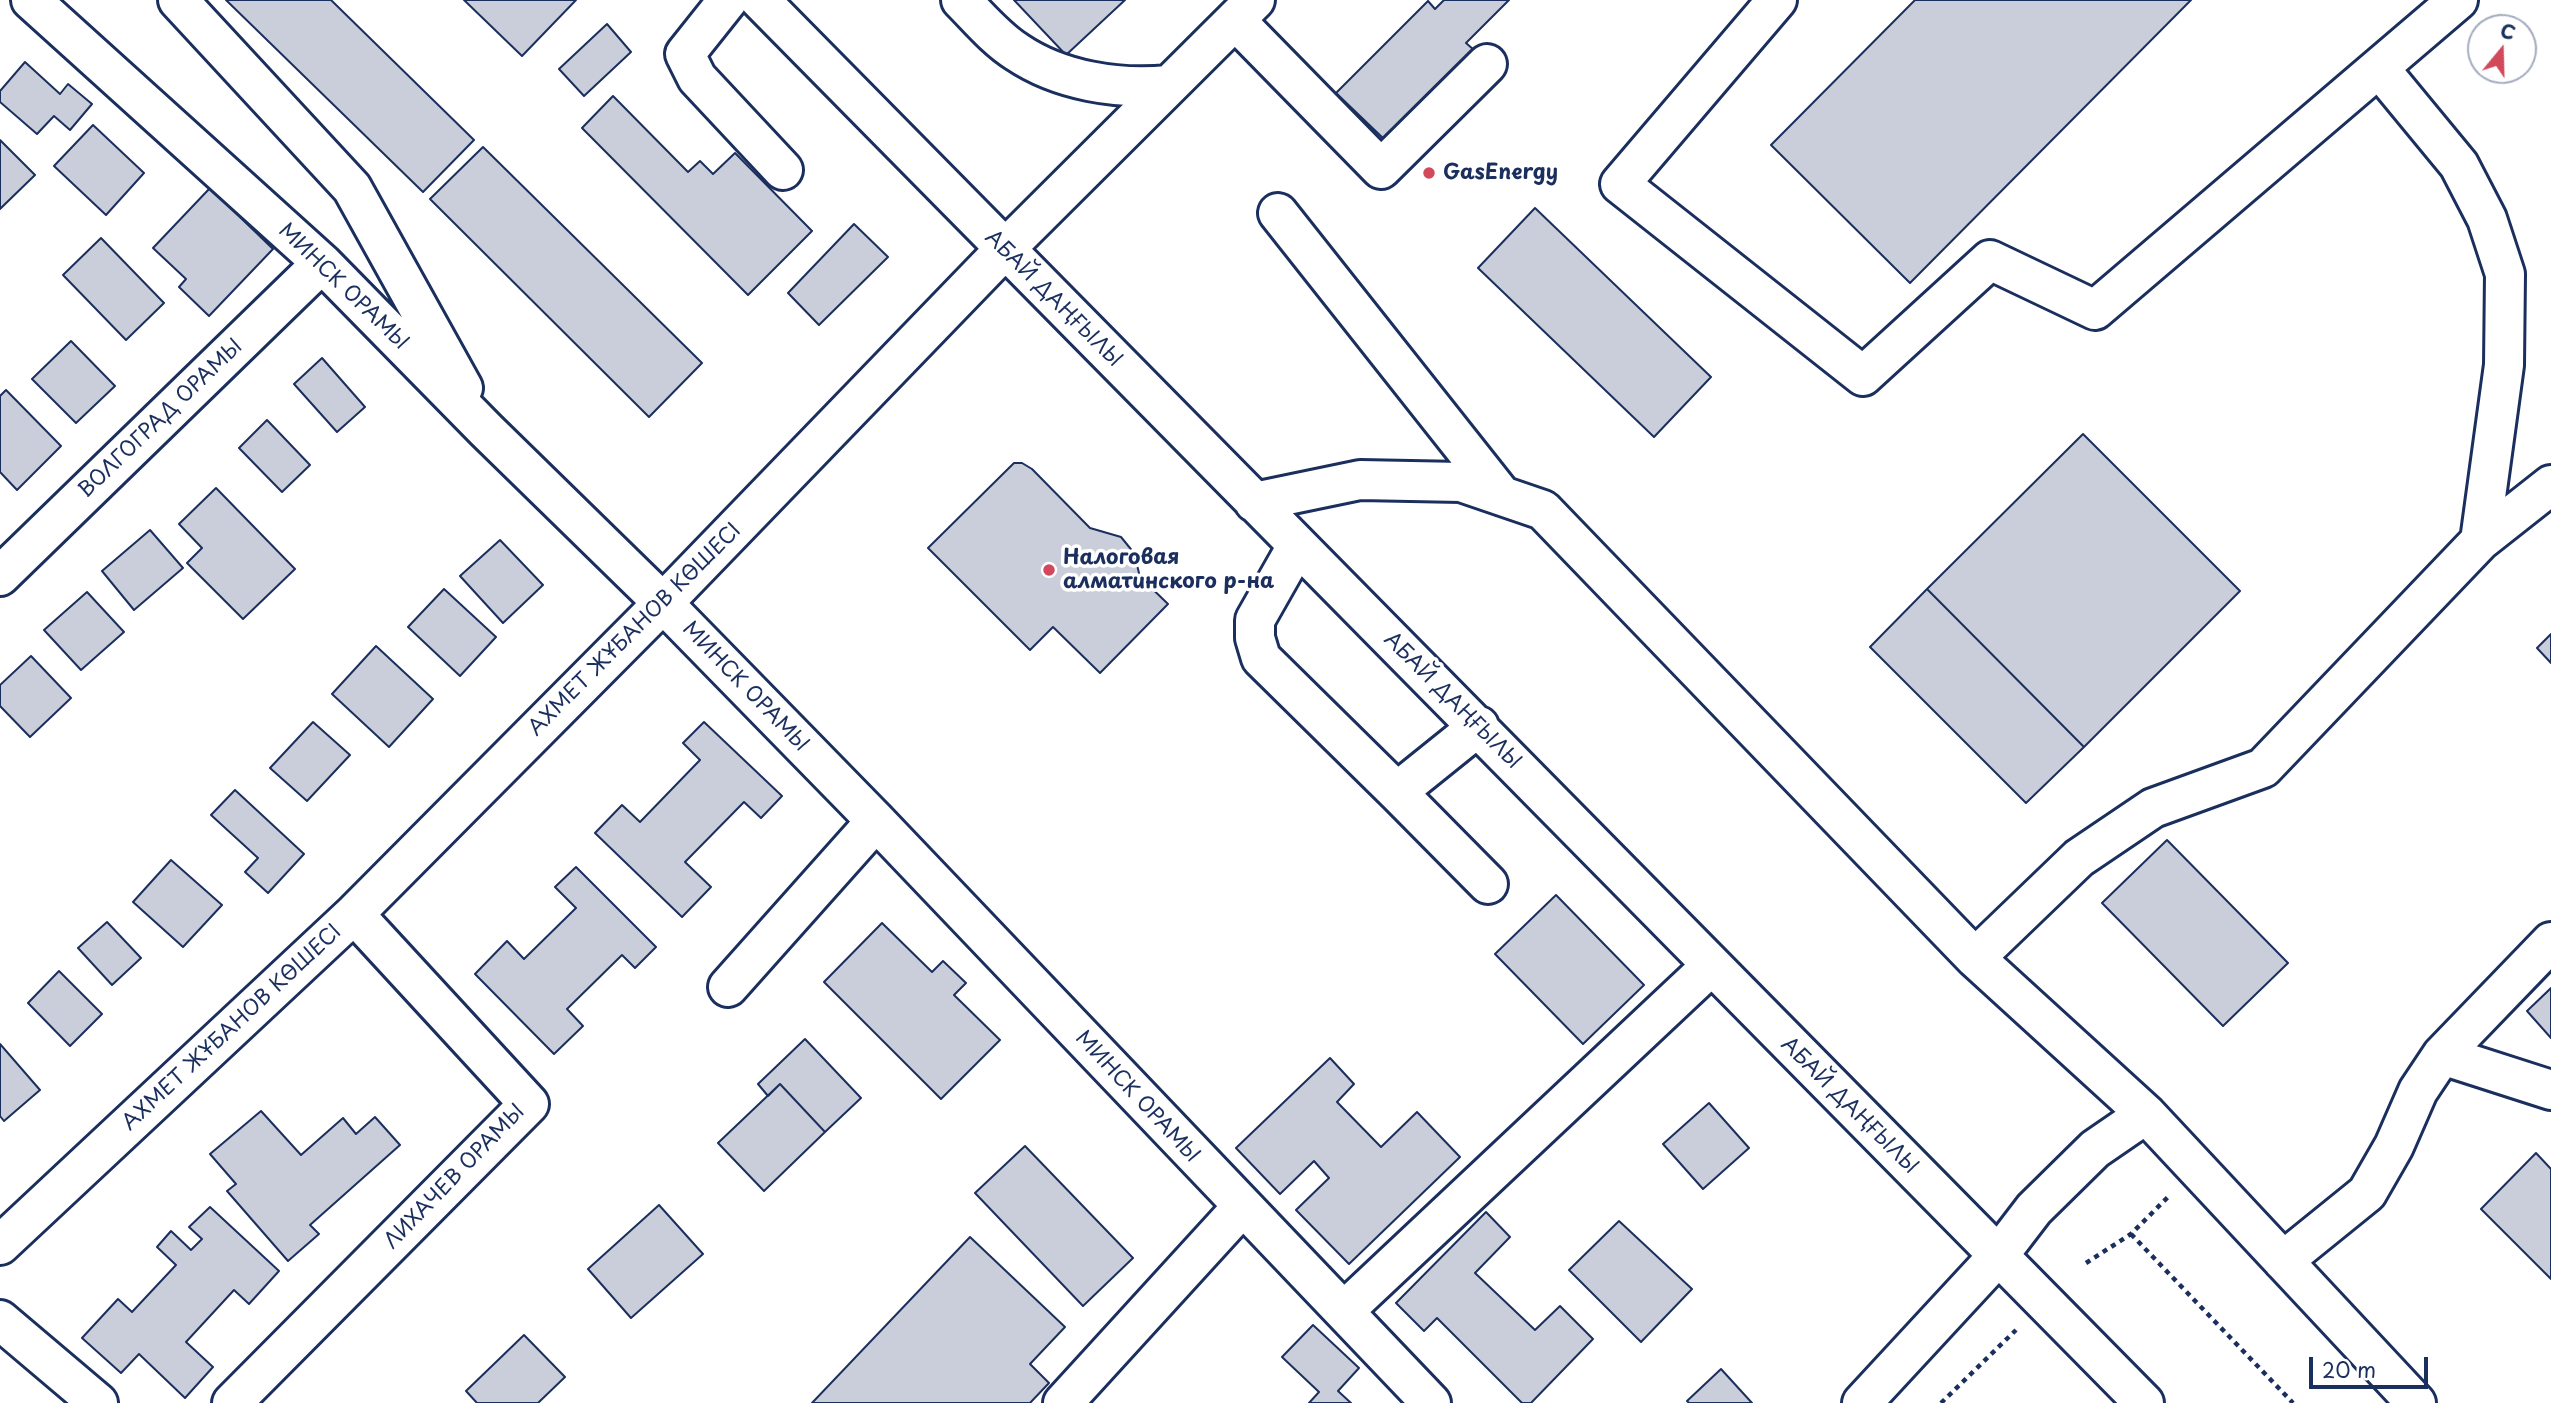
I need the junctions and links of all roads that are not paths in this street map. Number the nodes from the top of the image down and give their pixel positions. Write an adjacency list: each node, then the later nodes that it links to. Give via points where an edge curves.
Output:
1 (7, 0): 9 (street)
2 (31, 0): 17 (street, МИНСК ОРАМЫ)
3 (178, 0): 18 (street, via 352,188)
4 (728, 0): 14 (street, via 685,54 697,78)
5 (760, 0): 16 (street, АБАЙ ДАҢҒЫЛЫ)
6 (961, 0): 13 (street, via 1016,52 1076,78 1136,89)
7 (1777, 0): 12 (street, via 1620,184 1863,376 1990,260 2095,310)
8 (2458, 0): 12 (street)
9 (0, 7)
10 (1245, 10): 11 (street, via 1381,169); 13 (street, АХМЕТ ЖҰБАНОВ КӨШЕСІ)
11 (1488, 64)
12 (2379, 68): 22 (street, via 2459,165 2487,219 2505,274 2504,365)
13 (1169, 85): 16 (street, АХМЕТ ЖҰБАНОВ КӨШЕСІ)
14 (783, 170)
15 (1278, 213): 20 (street)
16 (1004, 250): 21 (street, АБАЙ ДАҢҒЫЛЫ); 25 (street, АХМЕТ ЖҰБАНОВ КӨШЕСІ)
17 (322, 262): 18 (street, МИНСК ОРАМЫ); 24 (street, ВОЛГОГРАД ОРАМЫ)
18 (486, 430): 25 (street, МИНСК ОРАМЫ)
19 (2551, 485): 22 (street)
20 (1502, 496): 21 (street, via 1461,482 1360,480); 32 (street, via 1543,510)
21 (1254, 502): 23 (street, АБАЙ ДАҢҒЫЛЫ)
22 (2480, 541): 32 (street, via 2263,768 2153,808 2079,858)
23 (1297, 546): 26 (street, АБАЙ ДАҢҒЫЛЫ); 27 (street, via 1255,620 1261,658)
24 (0, 576)
25 (663, 603): 28 (street, МИНСК ОРАМЫ); 30 (street, АХМЕТ ЖҰБАНОВ КӨШЕСІ)
26 (1479, 726): 27 (street); 33 (street, АБАЙ ДАҢҒЫЛЫ)
27 (1397, 792): 29 (street)
28 (876, 821): 34 (street); 38 (street, МИНСК ОРАМЫ)
29 (1488, 884)
30 (354, 914): 39 (street, АХМЕТ ЖҰБАНОВ КӨШЕСІ); 45 (street, ЛИХАЧЕВ ОРАМЫ, via 529,1104)
31 (2551, 942): 35 (street)
32 (1975, 958): 37 (street)
33 (1711, 966): 40 (street, АБАЙ ДАҢҒЫЛЫ); 42 (street)
34 (728, 987)
35 (2442, 1055): 36 (street); 41 (street, via 2418,1091 2367,1193)
36 (2551, 1090)
37 (2146, 1114): 40 (street, via 2095,1149 2034,1209); 41 (street)
38 (1242, 1207): 42 (street, МИНСК ОРАМЫ); 46 (street)
39 (0, 1245)
40 (1998, 1256): 48 (street); 49 (street, АБАЙ ДАҢҒЫЛЫ)
41 (2283, 1261): 50 (street)
42 (1344, 1311): 47 (street, МИНСК ОРАМЫ)
43 (0, 1320): 44 (street)
44 (98, 1403)
45 (232, 1403)
46 (1063, 1403)
47 (1431, 1403)
48 (1862, 1403)
49 (2144, 1403)
50 (2416, 1403)

